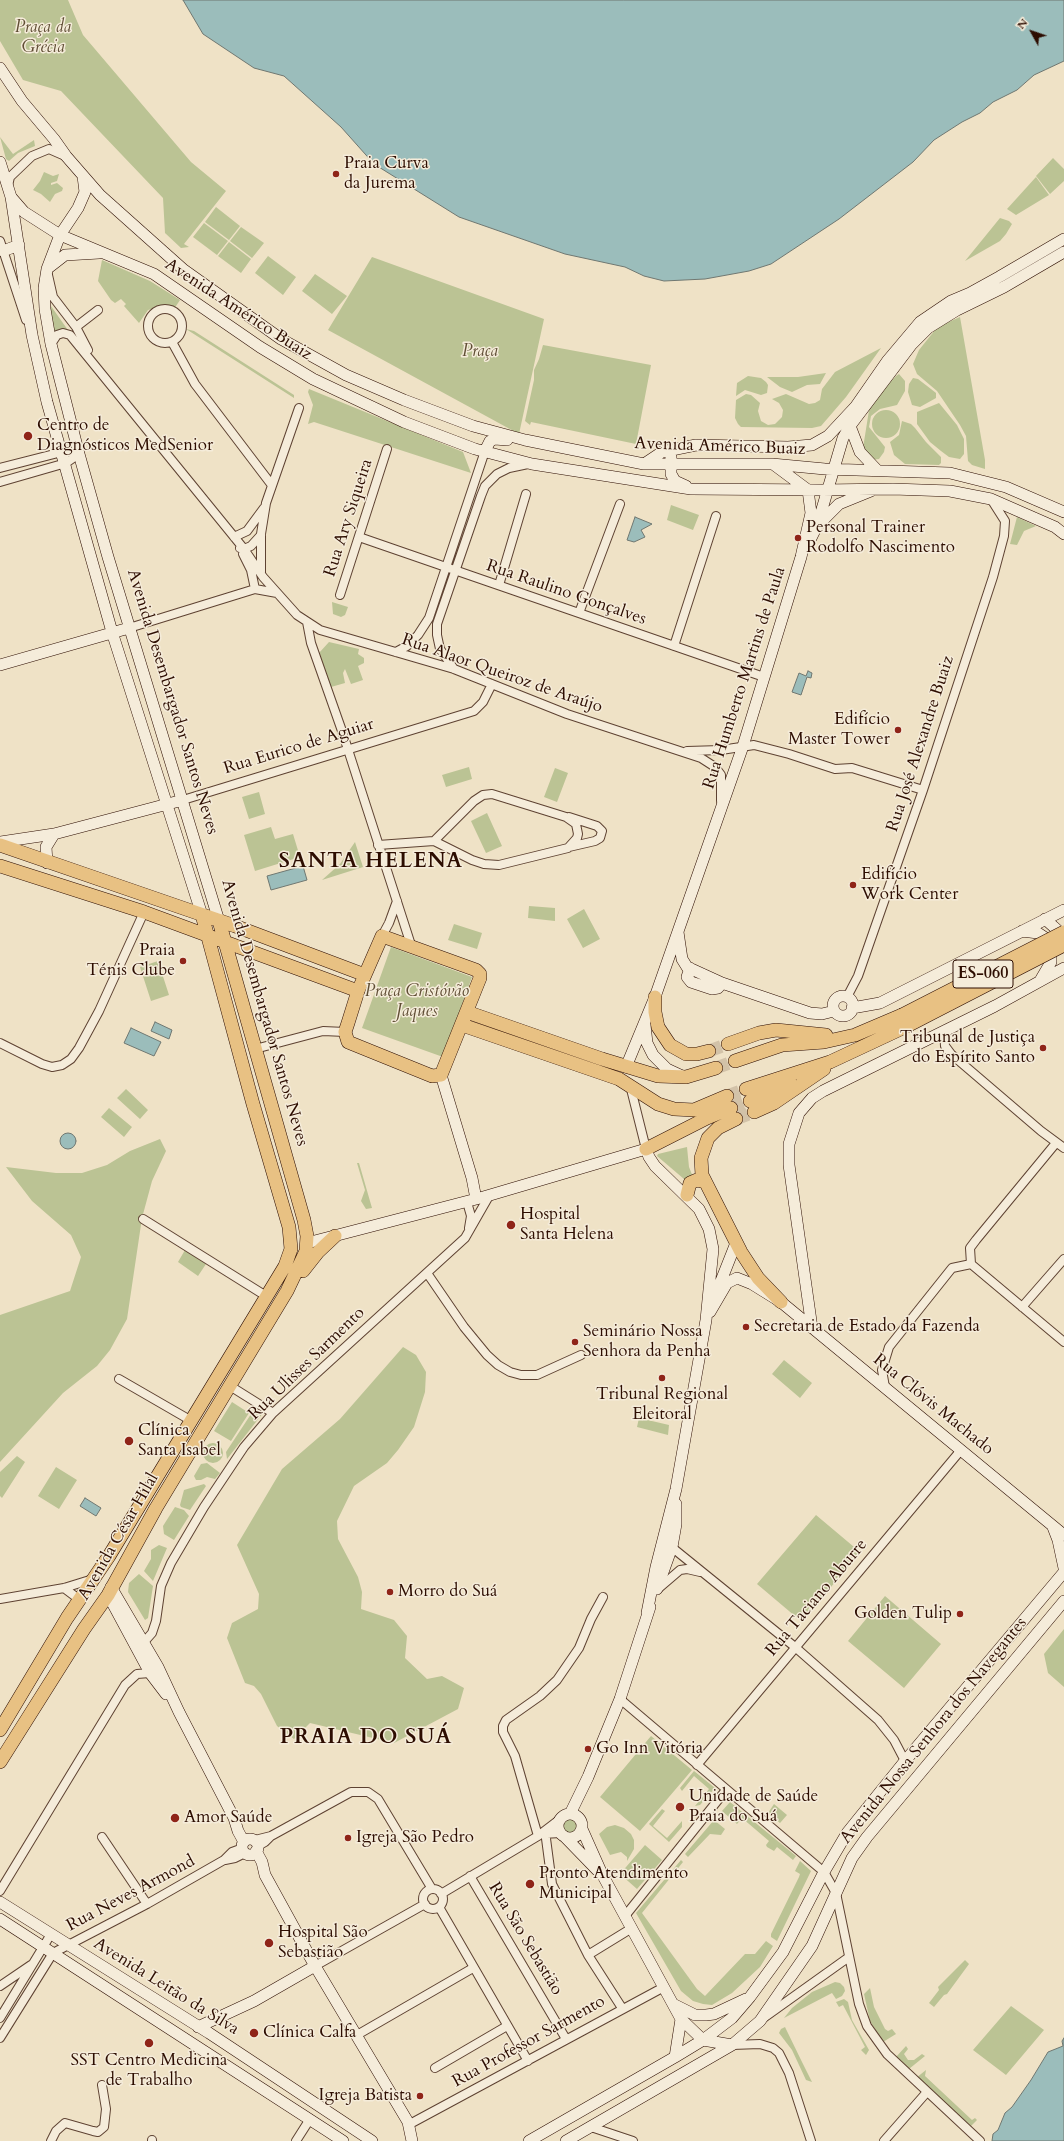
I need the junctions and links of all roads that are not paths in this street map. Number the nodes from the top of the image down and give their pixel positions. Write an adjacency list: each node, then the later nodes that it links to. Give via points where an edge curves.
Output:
1 (0, 68): 2 (main road, Avenida Américo Buaiz, via 22,101)
2 (66, 156): 4 (main road, Avenida Américo Buaiz); 5 (street, via 49,149 32,156 10,177)
3 (0, 162): 5 (main road)
4 (83, 175): 6 (main road, Avenida Desembargador Santos Neves, via 86,192); 22 (main road, Avenida Américo Buaiz, via 100,195 184,270 281,339 346,375 404,400 473,426)
5 (9, 191): 6 (main road, Avenida Américo Buaiz, via 24,212); 8 (main road, Avenida Desembargador Santos Neves)
6 (60, 236): 11 (main road, Avenida Américo Buaiz); 12 (main road, Avenida Desembargador Santos Neves)
7 (1064, 239): 21 (main road, via 970,293 951,301 920,322 888,360 856,406 828,436 812,445)
8 (19, 245): 9 (main road); 15 (main road, Avenida Desembargador Santos Neves)
9 (2, 246): 15 (street)
10 (1064, 252): 20 (main road, Rua Humberto Martins de Paula, via 1004,288 957,310 928,328 912,344)
11 (105, 253): 12 (main road, via 65,255); 24 (main road, Avenida Américo Buaiz, via 154,274 260,347 313,379 404,422)
12 (47, 270): 14 (street, via 53,296); 17 (main road, Avenida Desembargador Santos Neves, via 44,302)
13 (98, 310): 14 (street)
14 (76, 326): 18 (street)
15 (32, 335): 25 (main road, Avenida Desembargador Santos Neves, via 47,402)
16 (172, 342): 16 (street, via 182,330 181,319 169,309 158,311 150,319 149,330 155,340); 36 (street, via 195,384)
17 (51, 344): 18 (street, via 58,335 70,335); 26 (main road, Avenida Desembargador Santos Neves)
18 (93, 360): 50 (street)
19 (299, 408): 36 (street)
20 (850, 426): 33 (main road, Rua Humberto Martins de Paula, via 843,438); 34 (main road, via 860,452)
21 (696, 445): 29 (main road, via 662,452); 31 (main road, via 674,453 670,457)
22 (549, 446): 24 (main road, via 495,439 490,441); 29 (main road, Avenida Américo Buaiz)
23 (387, 449): 51 (street, Rua Ary Siqueira)
24 (485, 451): 28 (main road, Avenida Américo Buaiz); 54 (street)
25 (62, 452): 26 (street); 27 (main road, Avenida Desembargador Santos Neves); 32 (street)
26 (79, 454): 27 (street); 63 (main road, Avenida Desembargador Santos Neves)
27 (66, 463): 35 (street); 64 (main road, Avenida Desembargador Santos Neves)
28 (532, 464): 37 (main road, Avenida Américo Buaiz); 55 (street, via 509,468 497,474 485,486)
29 (644, 464): 31 (main road, Avenida Américo Buaiz)
30 (772, 464): 31 (main road, Avenida Américo Buaiz); 33 (main road, Avenida Américo Buaiz); 39 (main road)
31 (670, 465): 37 (main road, via 671,474 676,481)
32 (1, 468): 35 (street)
33 (833, 469): 34 (main road, Avenida Américo Buaiz); 40 (main road, Rua Humberto Martins de Paula)
34 (877, 470): 45 (main road, Avenida Américo Buaiz, via 950,473 970,477 1006,487)
35 (2, 482)
36 (271, 484): 44 (street)
37 (691, 489): 39 (main road, Avenida Américo Buaiz)
38 (876, 489): 40 (main road, Avenida Américo Buaiz); 42 (main road, Avenida Américo Buaiz, via 950,491); 47 (main road, via 839,504)
39 (808, 490): 40 (main road, Avenida Américo Buaiz); 53 (main road, Rua Humberto Martins de Paula, via 811,513)
40 (828, 490): 47 (main road, Rua Humberto Martins de Paula)
41 (526, 494): 57 (street)
42 (991, 500): 49 (main road, Avenida Américo Buaiz, via 1055,527); 74 (street, Rua José Alexandre Buaiz, via 1005,521 1004,536)
43 (620, 504): 61 (street)
44 (266, 506): 48 (street); 50 (street, via 247,531)
45 (1064, 512)
46 (716, 516): 65 (street)
47 (817, 526): 53 (main road, Rua Humberto Martins de Paula)
48 (261, 534): 52 (street, via 251,546); 56 (street)
49 (1064, 534)
50 (234, 537): 52 (street)
51 (359, 537): 54 (street, Rua Raulino Gonçalves); 60 (street, Rua Ary Siqueira)
52 (242, 549): 56 (street, Rua Alaor Queiroz de Araújo); 58 (street, via 251,570)
53 (801, 557): 69 (main road, Rua Humberto Martins de Paula)
54 (446, 567): 55 (street, Rua Raulino Gonçalves); 66 (street, via 429,618 418,635)
55 (457, 571): 57 (street, Rua Raulino Gonçalves); 68 (street, via 437,624 440,649)
56 (261, 572): 59 (street, Rua Alaor Queiroz de Araújo)
57 (499, 585): 61 (street, Rua Raulino Gonçalves)
58 (255, 589): 59 (street); 63 (street)
59 (277, 593): 62 (street, Rua Alaor Queiroz de Araújo)
60 (340, 596)
61 (579, 613): 65 (street, Rua Raulino Gonçalves)
62 (307, 622): 66 (street, Rua Alaor Queiroz de Araújo, via 320,630); 72 (street, via 311,643)
63 (129, 628): 64 (main road); 75 (main road, Avenida Desembargador Santos Neves)
64 (112, 632): 67 (main road); 76 (main road, Avenida Desembargador Santos Neves)
65 (674, 646): 69 (street, Rua Raulino Gonçalves)
66 (396, 652): 68 (street, Rua Alaor Queiroz de Araújo)
67 (0, 665)
68 (454, 669): 70 (street, Rua Alaor Queiroz de Araújo)
69 (764, 677): 71 (main road, Rua Humberto Martins de Paula)
70 (492, 684): 72 (street, Rua Eurico de Aguiar, via 483,702 474,712); 73 (street, Rua Alaor Queiroz de Araújo, via 567,714)
71 (743, 746): 73 (street, Rua Alaor Queiroz de Araújo, via 721,750); 74 (street, Rua Alaor Queiroz de Araújo, via 765,747 835,769 852,768); 77 (main road, Rua Humberto Martins de Paula)
72 (347, 750): 75 (street, Rua Eurico de Aguiar); 82 (street)
73 (682, 751): 77 (street, Rua Alaor Queiroz de Araújo, via 701,758 715,767 721,775)
74 (923, 790): 106 (street, Rua José Alexandre Buaiz, via 858,976)
75 (183, 800): 76 (main road, Rua Eurico de Aguiar); 91 (main road, Avenida Desembargador Santos Neves)
76 (167, 804): 79 (main road, Rua Eurico de Aguiar); 89 (main road, Avenida Desembargador Santos Neves)
77 (721, 810): 92 (main road, Rua Humberto Martins de Paula)
78 (558, 815): 80 (street, via 492,794 483,795); 83 (street, via 573,821 578,829 577,838); 83 (street, via 597,826 602,831 600,838)
79 (54, 834): 81 (main road, Rua Eurico de Aguiar); 84 (main road, via 46,847)
80 (434, 840): 82 (street); 83 (street, via 484,864 499,864)
81 (0, 844): 84 (main road)
82 (378, 845): 86 (street)
83 (568, 848)
84 (47, 863): 89 (main road)
85 (0, 866): 88 (main road)
86 (397, 901): 96 (street); 99 (street)
87 (1064, 910): 90 (main road)
88 (144, 912): 95 (main road); 116 (street, via 99,1012 71,1059 62,1065 52,1067)
89 (202, 915): 91 (main road); 95 (main road, Avenida Desembargador Santos Neves)
90 (1045, 919): 93 (main road); 97 (main road)
91 (219, 921): 98 (main road, Avenida Desembargador Santos Neves); 102 (main road)
92 (678, 929): 105 (main road, Rua Humberto Martins de Paula); 108 (main road, via 682,959 690,968 722,983 810,1013)
93 (1022, 931): 103 (main road, via 1038,933 1044,937 1051,949 1051,962); 107 (main road, via 880,1003)
94 (1064, 932): 110 (main road, ES-060, bridge)
95 (208, 935): 98 (main road); 137 (main road, Avenida Desembargador Santos Neves)
96 (382, 936): 99 (main road); 102 (main road)
97 (1064, 936)
98 (224, 941): 104 (main road); 118 (main road, Avenida Desembargador Santos Neves)
99 (411, 945): 109 (main road, via 476,970 480,978)
100 (1064, 945): 110 (main road, ES-060, bridge)
101 (1064, 968): 103 (main road)
102 (365, 975): 104 (main road)
103 (1041, 979): 113 (main road)
104 (358, 991): 114 (main road)
105 (655, 997): 111 (main road, Rua Humberto Martins de Paula); 119 (main road, via 658,1027 670,1045 686,1054)
106 (847, 997): 107 (main road, via 852,1002); 108 (main road, via 841,996 836,999)
107 (852, 1008): 108 (main road, via 843,1016)
108 (834, 1011)
109 (467, 1012): 112 (main road); 122 (main road)
110 (904, 1020): 115 (main road, ES-060); 120 (main road, ES-060)
111 (645, 1022): 122 (main road, Rua Humberto Martins de Paula); 126 (main road, via 647,1042 657,1060 673,1073)
112 (462, 1025): 124 (main road); 125 (main road)
113 (947, 1030): 129 (street, via 944,1033 945,1046 951,1054); 150 (main road, via 823,1091 806,1105 794,1124 788,1144 788,1166)
114 (345, 1032): 118 (street, via 323,1031); 124 (main road, via 348,1042 432,1076)
115 (855, 1034): 117 (main road, via 824,1035 776,1030 759,1032); 121 (main road, ES-060, via 824,1042 782,1045)
116 (0, 1043)
117 (728, 1044)
118 (255, 1049): 140 (main road, Avenida Desembargador Santos Neves, via 304,1220)
119 (710, 1051)
120 (845, 1055): 120 (main road, ES-060, via 817,1067 750,1101 774,1103)
121 (735, 1061)
122 (626, 1067): 125 (main road, via 619,1074); 126 (main road, via 658,1076)
123 (716, 1068): 126 (main road)
124 (441, 1075): 135 (main road, via 472,1178)
125 (607, 1075): 127 (main road)
126 (686, 1077)
127 (630, 1084): 128 (main road, via 658,1104 680,1110); 131 (street)
128 (731, 1108): 131 (main road); 132 (main road, via 704,1145 700,1164)
129 (1056, 1143): 130 (street); 143 (street, via 970,1248)
130 (1064, 1148)
131 (646, 1149): 133 (main road, via 655,1166); 134 (main road)
132 (705, 1182): 133 (main road, via 697,1180 690,1184); 141 (main road)
133 (687, 1195): 149 (main road, via 706,1220 712,1240 713,1258)
134 (489, 1196): 135 (main road); 138 (street, Rua Ulisses Sarmento)
135 (471, 1201): 138 (street); 139 (main road)
136 (143, 1219): 146 (street)
137 (289, 1227): 140 (main road, via 295,1239 303,1244); 146 (main road, Avenida César Hilal, via 292,1242 289,1257)
138 (468, 1234): 144 (street, Rua Ulisses Sarmento)
139 (335, 1236): 140 (main road); 145 (main road, via 318,1252)
140 (307, 1243): 145 (main road, Avenida César Hilal, via 302,1264)
141 (736, 1243): 147 (main road, via 758,1278); 149 (main road)
142 (1064, 1259): 148 (street)
143 (971, 1264): 148 (street); 155 (street, via 952,1268 889,1348 882,1370)
144 (427, 1273): 152 (street, via 464,1327 498,1365 510,1372 537,1375); 156 (street, Rua Ulisses Sarmento)
145 (287, 1291): 154 (main road, Avenida César Hilal)
146 (266, 1296): 157 (main road, Avenida César Hilal)
147 (781, 1302): 149 (main road, Rua Clóvis Machado, via 747,1281 732,1279 718,1295); 150 (main road, Rua Clóvis Machado)
148 (1022, 1307): 151 (street)
149 (706, 1318): 159 (main road)
150 (812, 1328): 155 (main road, Rua Clóvis Machado)
151 (1064, 1342)
152 (581, 1355)
153 (119, 1379): 157 (street)
154 (230, 1386): 156 (street); 171 (main road, Avenida César Hilal, via 156,1508)
155 (885, 1387): 158 (main road, Rua Clóvis Machado)
156 (273, 1413): 181 (street, Rua Ulisses Sarmento, via 240,1453 170,1562 161,1586 156,1621 152,1633)
157 (190, 1420): 165 (main road, Avenida César Hilal)
158 (961, 1450): 160 (main road, Rua Clóvis Machado); 182 (street, Rua Taciano Aburre)
159 (676, 1489): 163 (main road); 164 (main road, via 676,1524)
160 (1052, 1525): 161 (main road); 162 (main road, Rua Clóvis Machado); 166 (main road)
161 (1064, 1527)
162 (1064, 1535)
163 (663, 1540): 164 (street); 178 (main road)
164 (672, 1548): 168 (street); 172 (main road)
165 (109, 1556): 169 (main road, Avenida César Hilal); 171 (main road, via 104,1573 105,1585)
166 (1064, 1568)
167 (1064, 1572): 187 (main road, Avenida Nossa Senhora dos Navegantes)
168 (704, 1573): 172 (street, via 680,1570); 182 (street)
169 (94, 1579): 170 (street); 176 (main road, Avenida César Hilal)
170 (64, 1588): 175 (street); 176 (street)
171 (110, 1591): 180 (main road); 181 (main road); 188 (main road, Avenida César Hilal)
172 (656, 1592): 178 (main road)
173 (603, 1597): 195 (street, via 579,1648 557,1680 540,1696 506,1720 502,1726)
174 (1064, 1597): 179 (main road)
175 (0, 1600)
176 (80, 1600): 186 (main road, Avenida César Hilal)
177 (1064, 1601): 179 (main road, Avenida Nossa Senhora dos Navegantes)
178 (647, 1614): 184 (main road)
179 (1050, 1617): 204 (main road, Avenida Nossa Senhora dos Navegantes, via 867,1837 852,1858)
180 (128, 1631): 181 (main road, via 138,1642); 183 (main road)
181 (144, 1642): 185 (main road)
182 (795, 1647): 187 (street, via 878,1720 894,1740); 189 (street, Rua Taciano Aburre)
183 (150, 1673): 185 (main road); 203 (street, via 137,1674 125,1685)
184 (620, 1700): 189 (street); 190 (main road)
185 (179, 1712): 198 (main road, via 234,1818 244,1828)
186 (0, 1730)
187 (905, 1760): 199 (main road, Avenida Nossa Senhora dos Navegantes, via 847,1833)
188 (0, 1762)
189 (697, 1765): 191 (street)
190 (588, 1776): 192 (main road); 194 (main road)
191 (726, 1790): 199 (street); 210 (street)
192 (570, 1814): 193 (main road); 194 (main road)
193 (559, 1820): 195 (street); 196 (main road)
194 (582, 1824): 196 (main road, via 576,1837); 200 (main road)
195 (543, 1834): 196 (street); 201 (street); 216 (street, via 552,1884)
196 (562, 1835): 200 (main road)
197 (102, 1837): 207 (street)
198 (250, 1847): 202 (street, Rua Neves Armond, via 351,1792 360,1790 378,1799); 207 (street, Rua Neves Armond, via 232,1852 224,1860); 219 (main road)
199 (824, 1872): 204 (street); 225 (main road, Avenida Nossa Senhora dos Navegantes, via 783,1952)
200 (602, 1874): 210 (main road)
201 (470, 1876): 205 (street); 237 (street, Rua São Sebastião)
202 (432, 1890): 205 (street); 208 (street, via 424,1897)
203 (0, 1891)
204 (836, 1893): 217 (street); 231 (main road, Avenida Nossa Senhora dos Navegantes, via 812,1946)
205 (441, 1894): 209 (street, via 442,1901)
206 (0, 1902): 213 (main road, Avenida Leitão da Silva)
207 (147, 1904): 214 (street, Rua Neves Armond)
208 (425, 1904): 209 (street, via 429,1908); 219 (street)
209 (439, 1907): 220 (street)
210 (626, 1916): 212 (main road)
211 (0, 1919): 215 (main road, Avenida Leitão da Silva)
212 (632, 1928): 216 (street); 224 (main road)
213 (51, 1934): 214 (main road, Avenida Leitão da Silva); 215 (street)
214 (68, 1945): 215 (street, Rua Neves Armond); 232 (main road, Avenida Leitão da Silva)
215 (48, 1950): 218 (street); 236 (street); 240 (main road, Avenida Leitão da Silva)
216 (588, 1955): 227 (street)
217 (849, 1957): 231 (street); 245 (street, via 859,2004 867,2026 887,2054)
218 (36, 1960): 223 (street); 228 (street)
219 (315, 1966): 221 (main road); 222 (main road)
220 (473, 1968): 233 (street); 235 (street)
221 (303, 1973): 222 (main road); 229 (main road, via 254,2001)
222 (322, 1977): 235 (main road)
223 (0, 1986)
224 (664, 1987): 226 (main road); 227 (street, Rua Professor Sarmento)
225 (750, 1997): 226 (main road, via 714,2014 706,2015 695,2015); 238 (main road, via 732,2018)
226 (673, 2003): 230 (main road)
227 (622, 2008): 237 (street, Rua Professor Sarmento)
228 (0, 2018)
229 (216, 2018): 232 (main road); 234 (main road)
230 (681, 2019): 238 (main road); 241 (main road)
231 (760, 2021): 239 (main road, Avenida Nossa Senhora dos Navegantes)
232 (198, 2026): 234 (main road, Avenida Leitão da Silva)
233 (507, 2026): 242 (street); 243 (street)
234 (209, 2033): 240 (main road); 253 (main road, Avenida Leitão da Silva)
235 (358, 2035): 248 (main road)
236 (0, 2038)
237 (566, 2038): 242 (street, Rua Professor Sarmento)
238 (703, 2040): 239 (main road); 241 (main road)
239 (732, 2045): 247 (main road, Avenida Nossa Senhora dos Navegantes); 249 (street, via 760,2044 779,2053 789,2073)
240 (207, 2052): 246 (main road, Avenida Leitão da Silva)
241 (675, 2058): 255 (main road)
242 (528, 2061): 248 (street, Rua Professor Sarmento)
243 (436, 2068)
244 (102, 2085): 250 (street, via 105,2101 104,2127 98,2132 93,2132 66,2124 56,2132)
245 (927, 2092): 258 (street); 259 (street)
246 (310, 2120): 251 (street); 252 (main road, Avenida Leitão da Silva)
247 (591, 2127): 256 (main road, Avenida Nossa Senhora dos Navegantes); 257 (street)
248 (410, 2133): 254 (main road)
249 (809, 2139)
250 (51, 2141)
251 (296, 2141)
252 (343, 2141)
253 (372, 2141)
254 (418, 2141)
255 (528, 2141)
256 (566, 2141)
257 (634, 2141)
258 (884, 2141)
259 (980, 2141)

